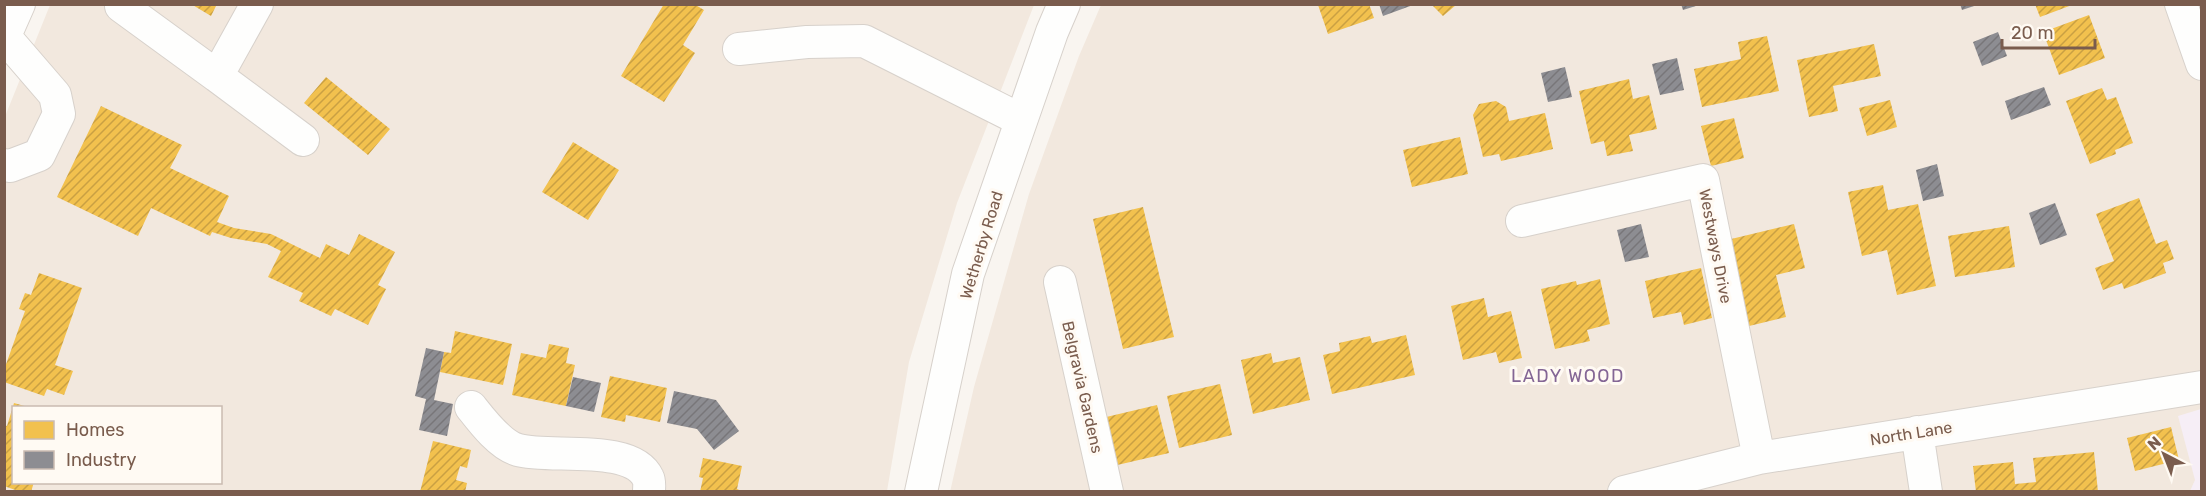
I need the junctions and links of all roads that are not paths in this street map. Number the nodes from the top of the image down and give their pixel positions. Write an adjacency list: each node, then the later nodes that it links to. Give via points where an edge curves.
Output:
1 (19, 4): 6 (street)
2 (257, 4): 9 (street)
3 (1064, 4): 10 (street, Wetherby Road)
4 (2181, 4): 8 (street)
5 (112, 5): 9 (street)
6 (5, 38): 12 (street, via 55,94 59,114 39,154)
7 (739, 49): 10 (street, via 864,41)
8 (2202, 64)
9 (217, 76): 11 (street)
10 (1021, 120): 20 (street, Wetherby Road, via 969,274)
11 (303, 140)
12 (4, 165)
13 (1522, 221): 18 (street, Westways Drive, via 1703,180)
14 (1060, 282): 21 (street, Belgravia Gardens)
15 (2200, 394): 17 (street, North Lane)
16 (471, 407): 19 (street, via 489,429 515,449 616,458 641,468 649,479)
17 (1917, 432): 18 (street, North Lane); 23 (street)
18 (1759, 458): 22 (street, North Lane)
19 (649, 492)
20 (921, 492)
21 (1107, 492)
22 (1624, 492)
23 (1926, 492)

